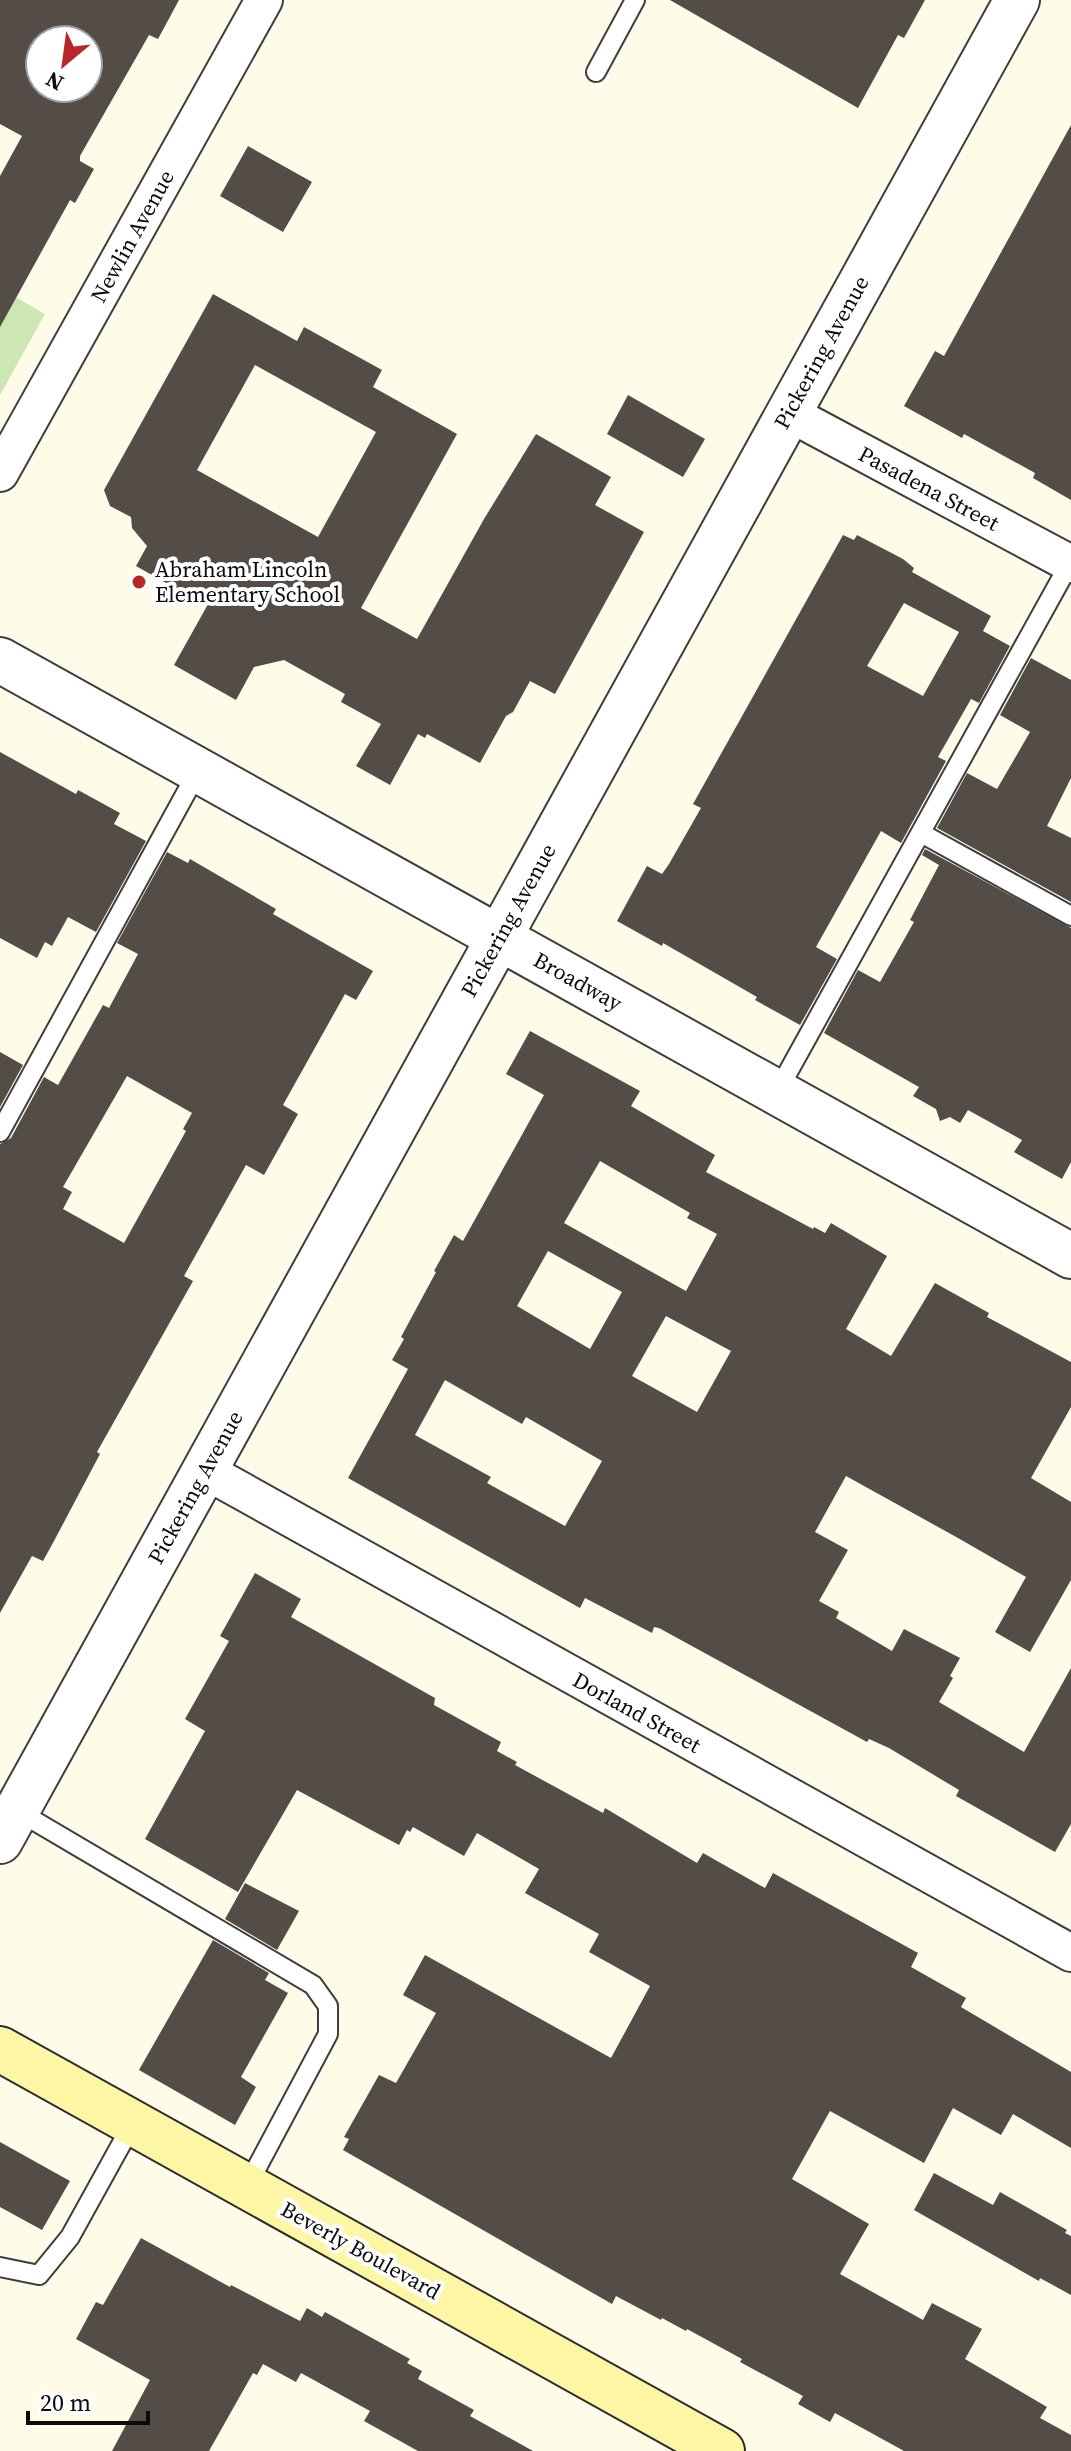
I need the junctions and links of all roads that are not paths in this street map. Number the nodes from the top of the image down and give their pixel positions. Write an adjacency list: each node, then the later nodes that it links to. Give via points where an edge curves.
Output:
1 (264, 0): 6 (street, Newlin Avenue)
2 (635, 0): 4 (lane)
3 (1017, 0): 5 (street, Pickering Avenue)
4 (596, 72)
5 (787, 412): 7 (street, Pasadena Street); 12 (street, Pickering Avenue)
6 (0, 473)
7 (1071, 563): 10 (lane)
8 (0, 660): 9 (street, Broadway)
9 (198, 771): 12 (street, Broadway); 14 (lane)
10 (921, 833): 11 (lane); 13 (lane)
11 (1071, 916)
12 (499, 937): 13 (street, Broadway); 16 (street, Pickering Avenue)
13 (777, 1092): 15 (street, Broadway)
14 (0, 1132)
15 (1071, 1256)
16 (204, 1470): 17 (street, Pickering Avenue); 18 (street, Dorland Street)
17 (6, 1826): 21 (lane, via 313,1985 328,2006 328,2034)
18 (1071, 1953)
19 (0, 2049): 20 (main road, Beverly Boulevard)
20 (133, 2123): 21 (main road, Beverly Boulevard); 22 (lane, via 70,2237 39,2275)
21 (247, 2186): 23 (main road, Beverly Boulevard)
22 (0, 2267)
23 (722, 2451)

